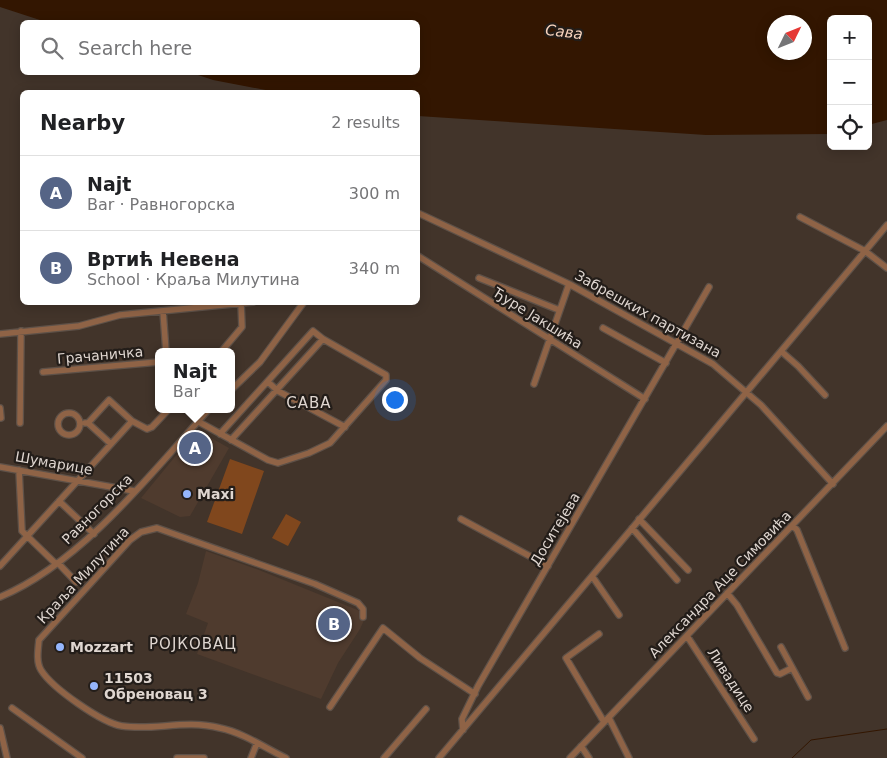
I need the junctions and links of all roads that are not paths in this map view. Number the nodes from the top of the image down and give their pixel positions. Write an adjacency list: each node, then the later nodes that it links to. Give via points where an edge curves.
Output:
1 (420, 214): 8 (street, Забрешких партизана)
2 (800, 217): 4 (street)
3 (887, 225): 4 (street)
4 (865, 251): 6 (street); 23 (street)
5 (420, 257): 19 (street, Ђуре Јакшића)
6 (887, 268)
7 (479, 278): 13 (street)
8 (569, 284): 13 (street); 20 (street, Забрешких партизана)
9 (710, 287): 20 (street, Доситејева)
10 (230, 305): 14 (street)
11 (241, 305): 22 (street, via 242,327)
12 (302, 305): 29 (street, via 260,362)
13 (559, 310): 19 (street)
14 (163, 311): 16 (street, via 120,315 79,326); 21 (street)
15 (603, 328): 25 (street)
16 (21, 331): 17 (street); 41 (street)
17 (0, 334)
18 (322, 339): 27 (street, via 314,331); 30 (street); 44 (street, via 386,374 386,380)
19 (549, 340): 28 (street); 33 (street, Ђуре Јакшића)
20 (677, 344): 25 (street, Доситејева); 31 (street, Забрешких партизана, via 713,364)
21 (166, 348)
22 (224, 348)
23 (782, 352): 31 (street); 32 (street)
24 (155, 362): 26 (street, Грачаничка)
25 (666, 363): 33 (street, Доситејева)
26 (43, 372)
27 (268, 382): 30 (street); 45 (street)
28 (534, 384)
29 (235, 386)
30 (278, 391): 44 (street); 46 (street)
31 (747, 392): 51 (street, Забрешких партизана); 55 (street)
32 (825, 395)
33 (645, 400): 62 (street, Доситејева)
34 (0, 408): 37 (street)
35 (165, 413): 38 (street, via 148,429)
36 (206, 413): 39 (street, Равногорска)
37 (2, 418)
38 (132, 421): 40 (street, via 109,400); 47 (street)
39 (199, 422): 45 (street); 52 (street, Равногорска)
40 (88, 423): 42 (street); 47 (street)
41 (20, 424)
42 (80, 424): 42 (street, via 78,417 68,413 60,418 58,425 60,431 70,436 76,433)
43 (887, 426): 51 (street, Александра Аце Симовића)
44 (345, 428): 46 (street, via 326,446 278,463)
45 (220, 434): 46 (street)
46 (231, 440)
47 (111, 444): 50 (street)
48 (0, 467): 49 (street, Шумарице)
49 (19, 470): 50 (street, Шумарице); 59 (street, via 20,522)
50 (78, 480): 52 (street, Шумарице); 53 (street)
51 (833, 484): 56 (street, Александра Аце Симовића)
52 (134, 491): 58 (street, Равногорска)
53 (59, 501): 58 (street); 59 (street)
54 (461, 519): 62 (street)
55 (640, 519): 57 (street); 63 (street)
56 (793, 526): 67 (street, Александра Аце Симовића); 74 (street)
57 (632, 528): 64 (street); 65 (street)
58 (94, 534): 60 (street, Равногорска)
59 (26, 537): 60 (street); 61 (street)
60 (57, 563): 66 (street); 68 (street, Равногорска)
61 (0, 566)
62 (548, 566): 76 (street, Доситејева)
63 (688, 570)
64 (592, 576): 69 (street); 84 (street)
65 (677, 580)
66 (76, 582)
67 (727, 593): 72 (street, Александра Аце Симовића); 75 (street, via 777,673)
68 (0, 597)
69 (619, 615)
70 (363, 617): 86 (street, Краља Милутина, via 363,609 358,603 264,564 157,528 141,532 130,540 40,640 38,663 47,677 108,721 130,726 198,724 222,728)
71 (599, 634): 82 (street, via 566,658)
72 (687, 636): 81 (street, Александра Аце Симовића); 85 (street, Ливадице)
73 (781, 647): 75 (street)
74 (846, 648)
75 (792, 668): 77 (street)
76 (475, 694): 78 (street, via 420,658 383,628); 84 (street, Доситејева, via 462,719)
77 (808, 697)
78 (330, 706)
79 (12, 708): 89 (street)
80 (426, 709): 94 (street)
81 (609, 718): 82 (street, Александра Аце Симовића); 98 (street)
82 (604, 722): 87 (street, Александра Аце Симовића)
83 (0, 728): 88 (street)
84 (463, 730): 95 (street)
85 (754, 739)
86 (257, 744): 92 (street); 93 (street, Краља Милутина)
87 (581, 746): 96 (street, Александра Аце Симовића); 97 (street)
88 (7, 758)
89 (82, 758)
90 (177, 758): 91 (street)
91 (204, 758)
92 (251, 758)
93 (286, 758)
94 (384, 758)
95 (439, 758)
96 (570, 758)
97 (589, 758)
98 (629, 758)

